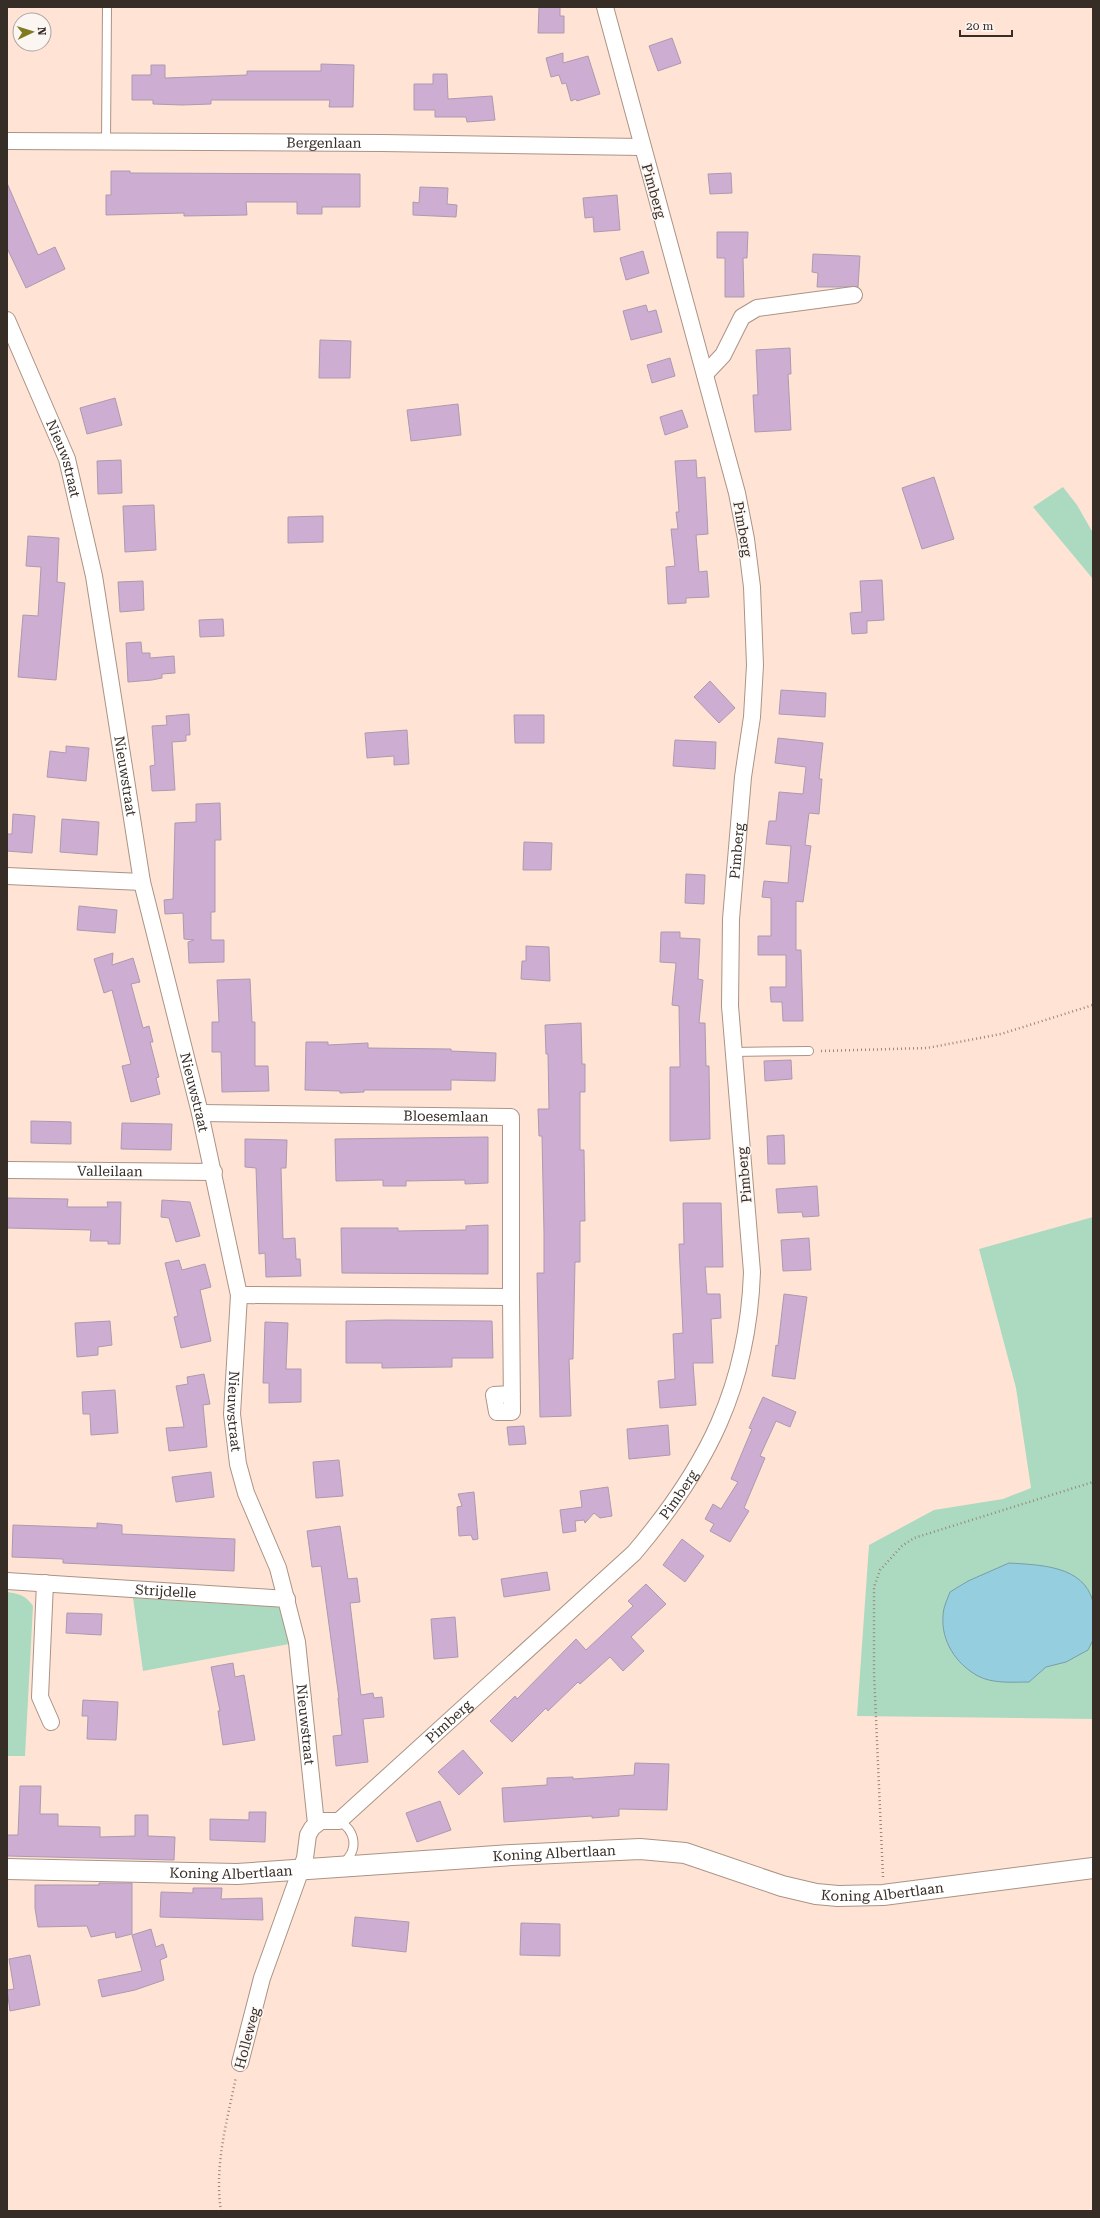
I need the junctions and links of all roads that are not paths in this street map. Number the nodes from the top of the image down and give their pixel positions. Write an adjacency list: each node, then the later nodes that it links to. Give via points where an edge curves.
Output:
1 (107, 7): 4 (lane)
2 (605, 7): 5 (street, Pimberg)
3 (7, 141): 4 (street, Bergenlaan)
4 (106, 142): 5 (street, Bergenlaan)
5 (642, 147): 8 (street, Pimberg)
6 (854, 295): 8 (street, via 757,308 742,318 723,355)
7 (7, 320): 10 (street, Nieuwstraat, via 66,459 72,481 94,576)
8 (705, 374): 12 (street, Pimberg, via 737,493 752,587 752,717 743,777 731,919)
9 (7, 876): 10 (street)
10 (142, 882): 13 (street, Nieuwstraat)
11 (809, 1051): 12 (lane)
12 (732, 1052): 23 (street, Pimberg, via 752,1272 751,1303 746,1337 734,1385 720,1422 698,1467 666,1516 634,1553)
13 (200, 1113): 15 (street, Nieuwstraat); 17 (street, Bloesemlaan, via 511,1117)
14 (7, 1170): 15 (street, Valleilaan)
15 (214, 1172): 16 (street, Nieuwstraat)
16 (239, 1295): 17 (street); 21 (street, Nieuwstraat, via 232,1414 238,1464 246,1493 278,1568)
17 (511, 1297): 18 (street, Bloesemlaan, via 512,1412 497,1412 494,1395)
18 (512, 1394)
19 (7, 1581): 20 (street, Strijdelle)
20 (45, 1583): 21 (street, Strijdelle); 22 (street, via 40,1697)
21 (287, 1599): 24 (street, Nieuwstraat, via 299,1651)
22 (51, 1722)
23 (339, 1821): 24 (street, via 328,1819); 25 (lane, via 352,1832 353,1851 342,1864)
24 (316, 1824): 28 (street, via 308,1835 305,1858)
25 (333, 1867): 26 (street, Koning Albertlaan, via 520,1855 667,1850 685,1853 782,1886 838,1896 884,1895); 28 (street, Koning Albertlaan)
26 (1093, 1868)
27 (7, 1869): 28 (street, Koning Albertlaan, via 236,1874)
28 (299, 1870): 29 (street, Holleweg, via 262,1978)
29 (240, 2063)

